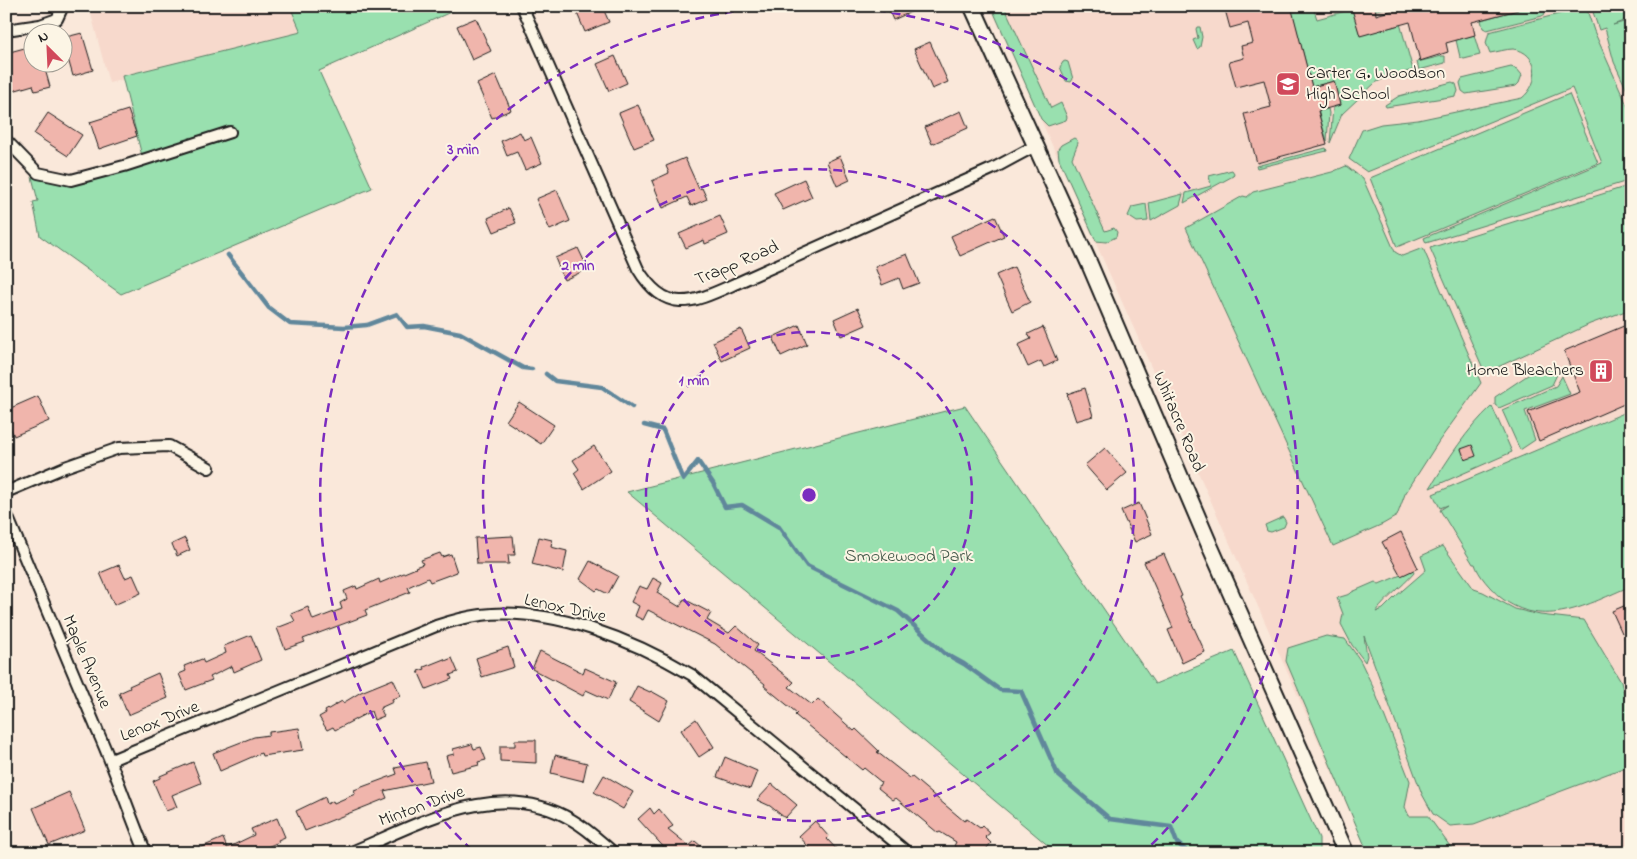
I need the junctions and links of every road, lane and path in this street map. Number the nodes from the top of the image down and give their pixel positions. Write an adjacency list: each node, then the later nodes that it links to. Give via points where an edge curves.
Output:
1 (63, 6): 4 (street, via 56,19 40,26)
2 (522, 6): 7 (street, Trapp Road, via 638,269 656,292 666,298 678,301 700,299 994,168)
3 (972, 6): 7 (street, Whitacre Road)
4 (6, 30)
5 (230, 132): 6 (street, via 71,180 38,173)
6 (6, 140)
7 (1035, 146): 16 (street, Whitacre Road)
8 (209, 468): 9 (street, via 169,446 119,448)
9 (6, 492)
10 (6, 513): 11 (street, Maple Avenue)
11 (111, 760): 12 (street, Maple Avenue); 15 (street, Lenox Drive, via 436,626 482,615 531,616 604,633 634,644 692,675)
12 (146, 853)
13 (349, 853): 14 (street, Minton Drive, via 454,810 497,802 516,802 557,812 584,828)
14 (614, 853)
15 (908, 853)
16 (1346, 853)

